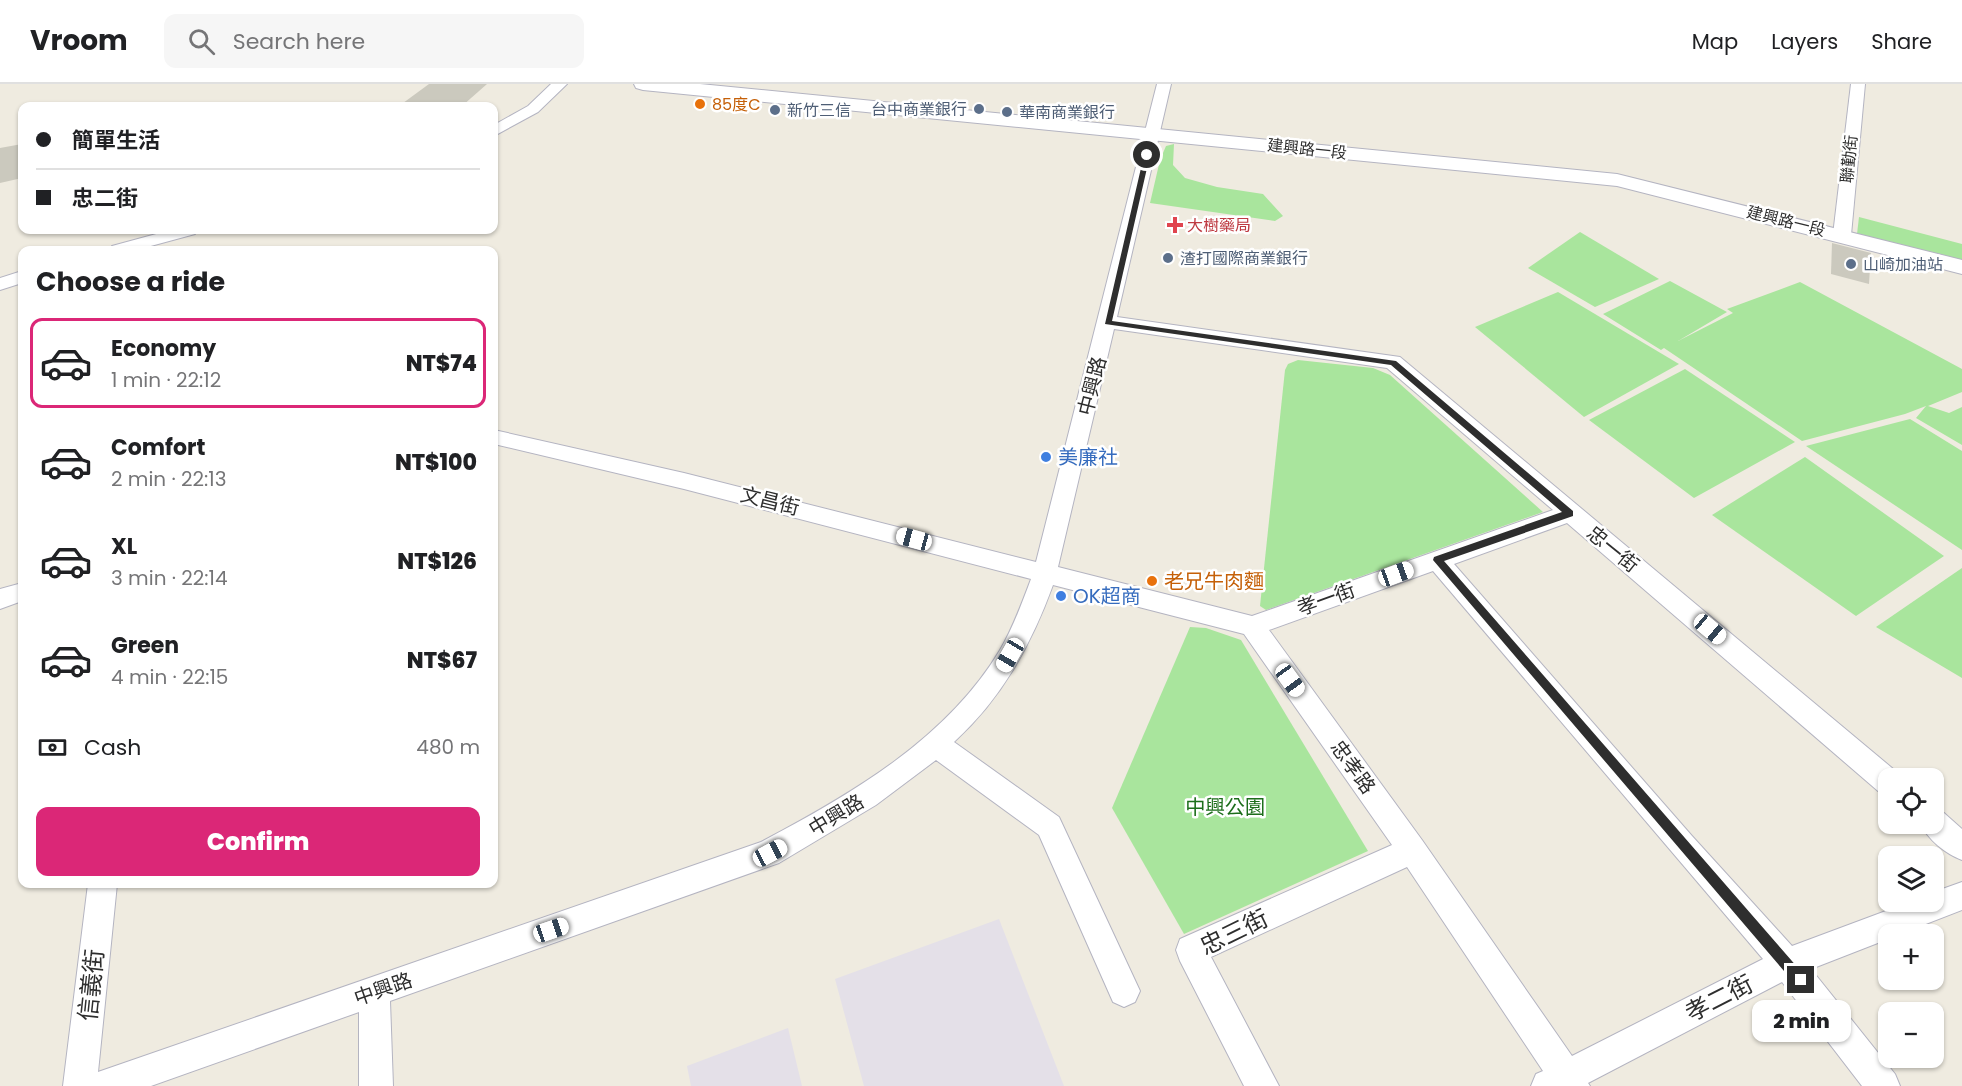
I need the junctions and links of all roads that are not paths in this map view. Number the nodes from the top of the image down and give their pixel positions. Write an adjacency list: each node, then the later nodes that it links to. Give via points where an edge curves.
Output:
1 (560, 84): 5 (street, via 534,110)
2 (643, 84): 6 (street, 建興路一段)
3 (1164, 84): 6 (street, 中興路)
4 (1858, 84): 8 (street, 聯勤街)
5 (498, 129)
6 (1152, 133): 8 (street, 建興路一段, via 1617,180); 13 (street, 中興路)
7 (175, 234): 9 (street)
8 (1842, 235): 10 (street, 建興路一段)
9 (132, 246)
10 (1962, 267)
11 (18, 278): 12 (street)
12 (0, 284)
13 (1107, 322): 15 (street, 忠一街, via 1393,362); 17 (street, 中興路)
14 (498, 438): 17 (street, 文昌街, via 805,510)
15 (1569, 513): 16 (street, 孝一街); 22 (street, 忠一街)
16 (1437, 560): 20 (street, 孝一街); 28 (street)
17 (1045, 574): 20 (street); 21 (street, 中興路, via 1031,612 1001,669)
18 (18, 593): 19 (street)
19 (0, 599)
20 (1252, 626): 25 (street, 忠孝路)
21 (935, 744): 29 (street, via 1049,826); 30 (street, 中興路, via 862,800 770,853)
22 (1878, 773)
23 (1944, 831): 24 (street)
24 (1962, 847)
25 (1412, 850): 31 (street, 忠孝路); 35 (street, 忠三街, via 1191,950)
26 (102, 888): 32 (street, 信義街)
27 (1962, 896): 28 (street, 孝二街)
28 (1787, 963): 31 (street, 孝二街); 36 (street)
29 (1124, 990)
30 (374, 993): 33 (street, 中興路); 34 (street)
31 (1563, 1083)
32 (80, 1086)
33 (104, 1086)
34 (376, 1086)
35 (1262, 1086)
36 (1883, 1086)

